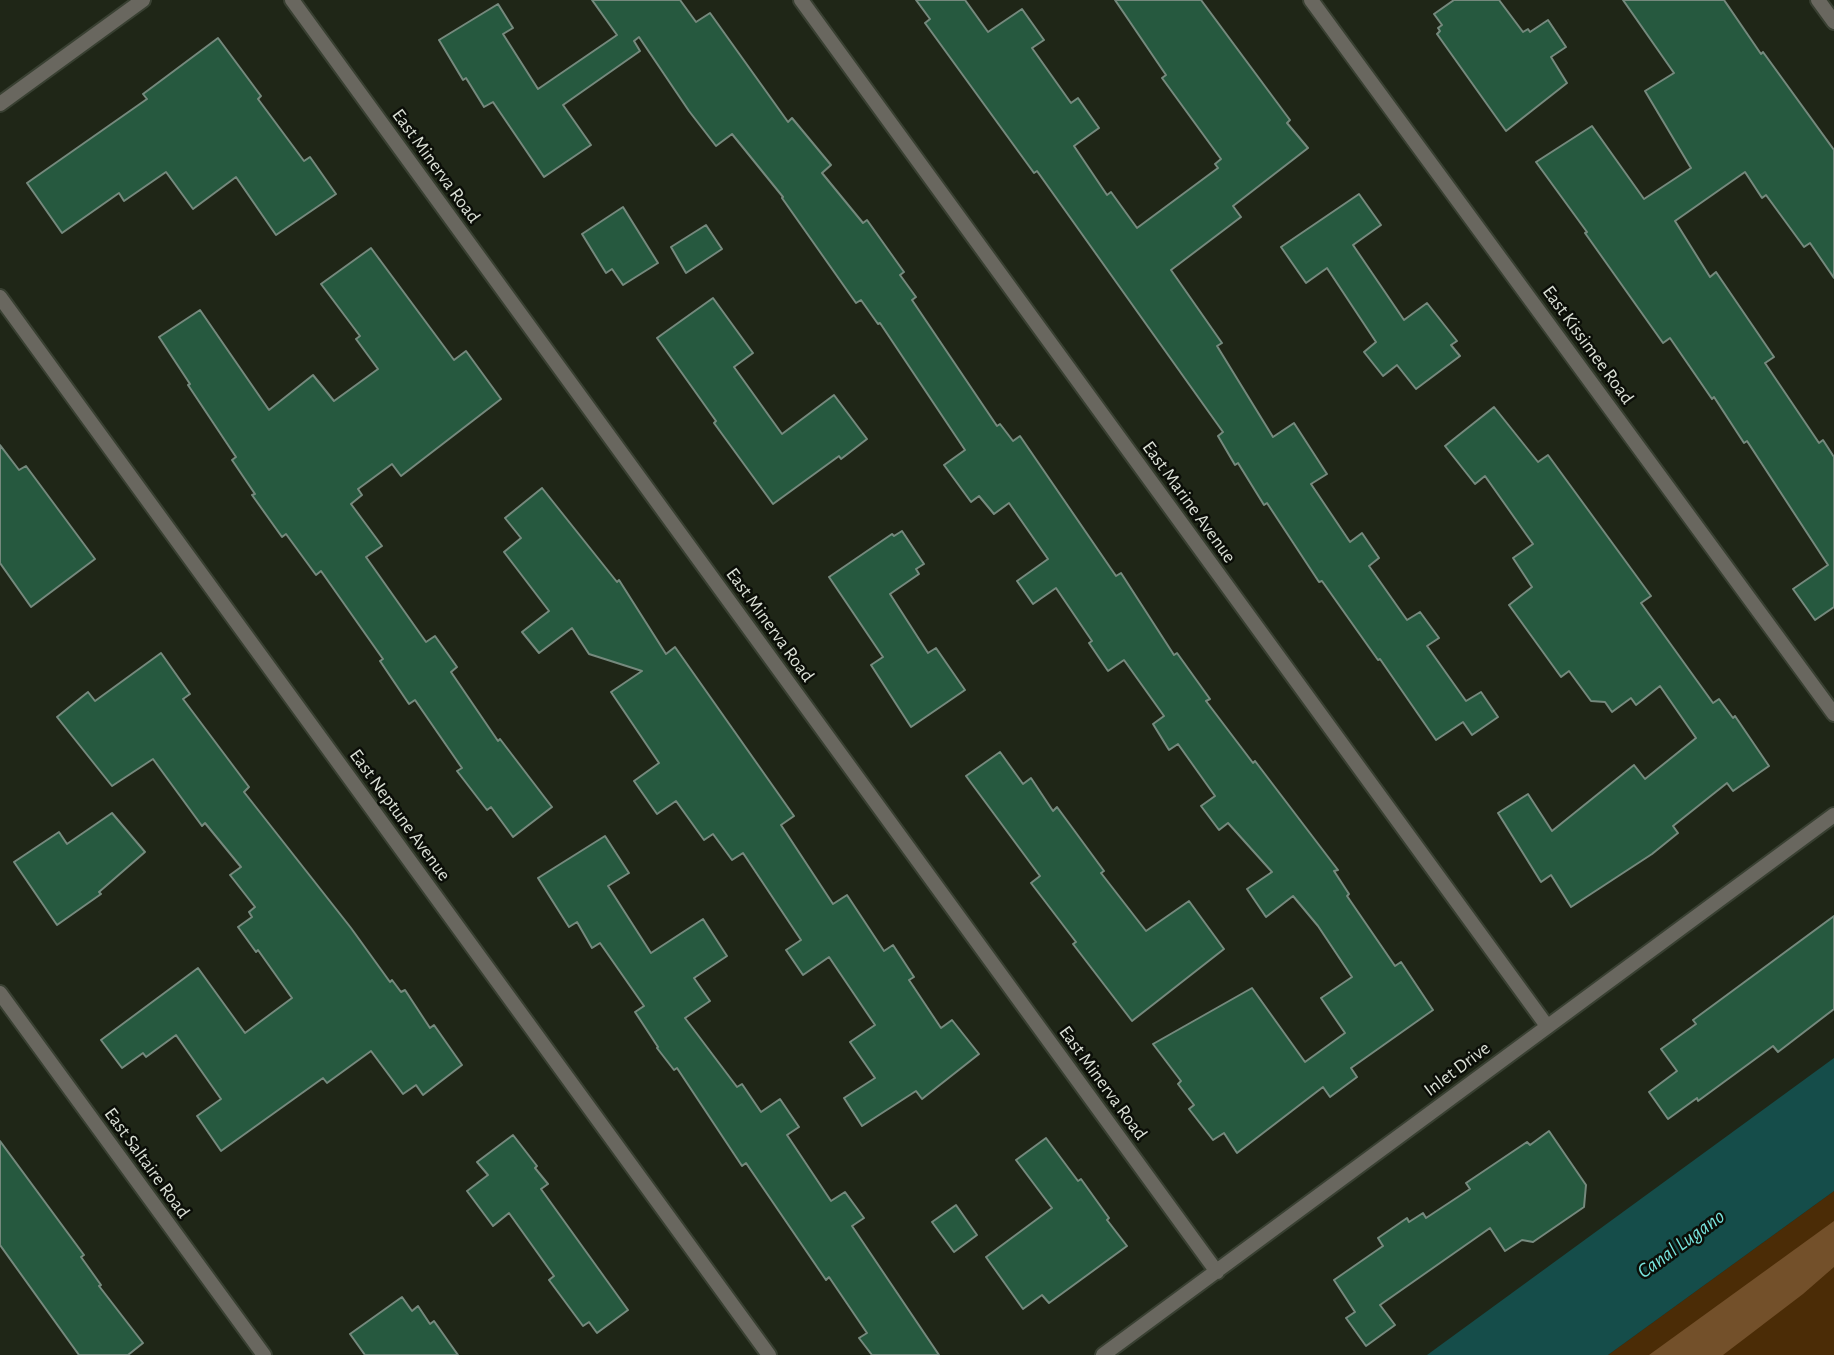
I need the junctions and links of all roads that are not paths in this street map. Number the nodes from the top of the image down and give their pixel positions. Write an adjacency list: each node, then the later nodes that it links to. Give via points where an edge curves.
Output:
1 (143, 0): 7 (street)
2 (292, 0): 13 (street, East Minerva Road)
3 (801, 0): 12 (street, East Marine Avenue)
4 (1311, 0): 9 (street, East Kissimee Road)
5 (1818, 0): 6 (street)
6 (1834, 22)
7 (0, 104)
8 (0, 297): 15 (street, East Neptune Avenue)
9 (1834, 714)
10 (1834, 815): 12 (street, Inlet Drive)
11 (0, 993): 14 (street, East Saltaire Road)
12 (1547, 1026): 13 (street, Inlet Drive)
13 (1217, 1272): 16 (street, Inlet Drive)
14 (264, 1355)
15 (769, 1355)
16 (1103, 1355)

